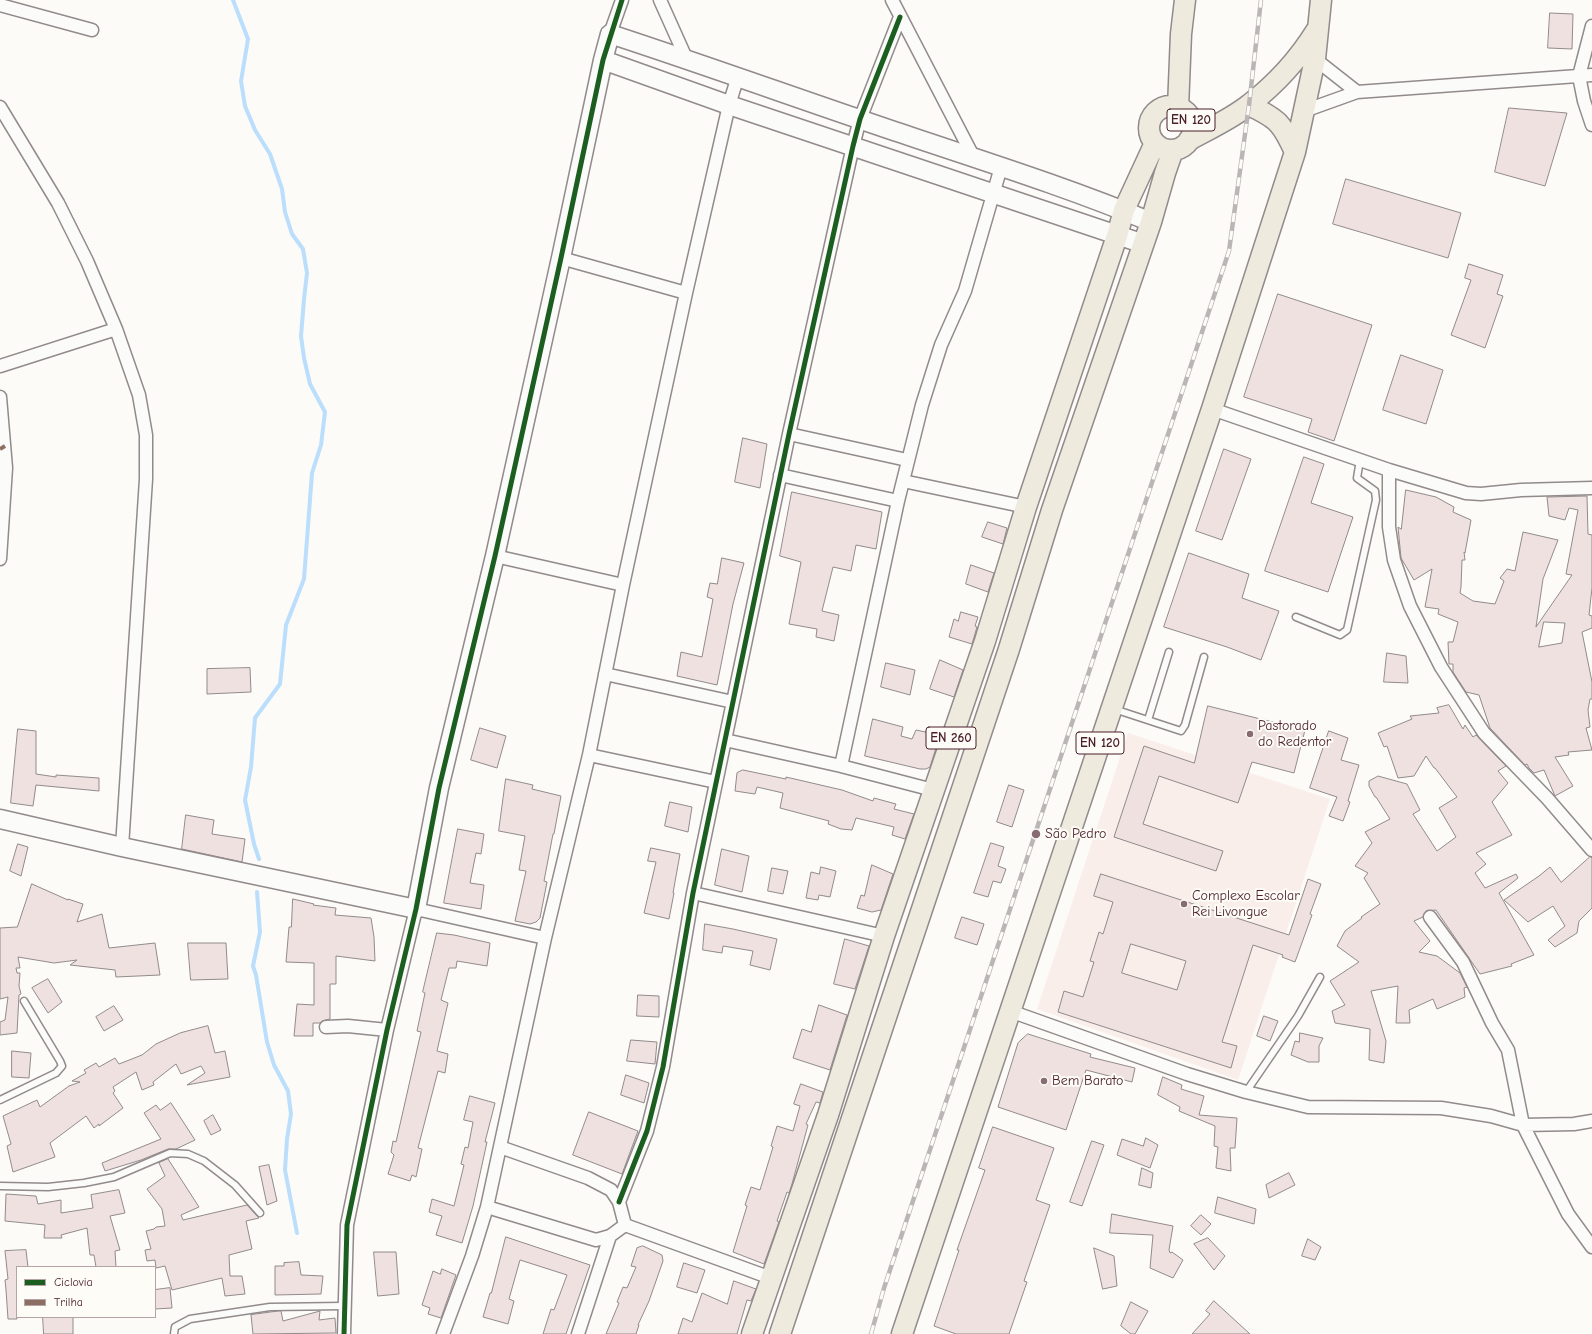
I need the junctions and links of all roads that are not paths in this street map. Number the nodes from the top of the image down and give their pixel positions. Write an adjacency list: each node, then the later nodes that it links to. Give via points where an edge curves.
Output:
1 (622, 0): 11 (street)
2 (660, 0): 12 (street)
3 (892, 0): 7 (street)
4 (1185, 0): 22 (main road, EN 120)
5 (1321, 0): 8 (main road, EN 120)
6 (0, 5): 10 (street)
7 (900, 17): 24 (street); 30 (street)
8 (1319, 26): 13 (main road, EN 120); 20 (main road, EN 120, via 1303,53)
9 (1592, 26): 17 (street)
10 (92, 30)
11 (610, 34): 12 (street); 14 (street)
12 (686, 58): 16 (street)
13 (1315, 59): 18 (street); 23 (main road, EN 120)
14 (602, 60): 19 (street); 37 (street)
15 (1592, 75): 17 (street)
16 (738, 76): 19 (street); 24 (street)
17 (1579, 76): 18 (street); 25 (street)
18 (1357, 92): 23 (street)
19 (729, 105): 28 (street); 38 (street)
20 (1250, 105): 27 (main road, EN 120); 29 (main road, via 1279,122)
21 (0, 107): 39 (street, via 58,203 87,261)
22 (1178, 108): 26 (main road, EN 120, via 1164,108 1153,116 1149,130); 27 (main road, EN 120, via 1189,115 1193,128)
23 (1304, 111): 29 (main road, EN 120)
24 (860, 119): 28 (street); 30 (street)
25 (1592, 125)
26 (1155, 143): 27 (main road, EN 120, via 1160,147); 33 (main road, EN 260)
27 (1181, 145): 34 (main road, EN 260, via 1165,172)
28 (853, 146): 32 (street); 45 (street)
29 (1295, 152): 44 (main road, EN 120)
30 (974, 158): 31 (street)
31 (1002, 167): 32 (street); 33 (street)
32 (993, 193): 35 (street); 46 (street, via 965,291 941,345)
33 (1124, 210): 34 (street); 35 (main road, EN 260)
34 (1151, 222): 36 (main road, EN 260)
35 (1117, 236): 36 (street); 41 (main road, EN 260)
36 (1144, 244): 42 (main road, EN 260)
37 (562, 258): 38 (street); 54 (street)
38 (686, 292): 56 (street)
39 (116, 329): 40 (street); 72 (street, via 139,395 146,435 146,479)
40 (0, 366)
41 (1072, 370): 42 (main road); 53 (main road, EN 260)
42 (1097, 378): 59 (main road, EN 260, via 1052,510)
43 (0, 397): 55 (street, via 6,468)
44 (1212, 409): 47 (street); 64 (main road, EN 120)
45 (789, 434): 46 (street); 49 (street)
46 (907, 460): 50 (street)
47 (1360, 460): 48 (street); 57 (lane, via 1357,478 1374,491 1376,500 1347,630 1340,635)
48 (1389, 470): 51 (street, via 1466,493); 73 (street, via 1389,527 1394,560 1410,606 1440,667 1484,734 1547,798)
49 (780, 475): 52 (street); 63 (street)
50 (903, 481): 52 (street); 53 (street)
51 (1592, 488)
52 (898, 501): 68 (street)
53 (1026, 507): 58 (main road, EN 260)
54 (495, 556): 56 (street); 75 (street, via 439,788)
55 (0, 559)
56 (623, 585): 62 (street)
57 (1296, 617)
58 (985, 641): 59 (main road); 70 (main road, EN 260)
59 (1009, 649): 88 (main road, EN 260)
60 (1169, 652): 65 (lane)
61 (1204, 657): 65 (lane, via 1185,725 1181,731)
62 (605, 674): 63 (street); 67 (street)
63 (733, 702): 66 (street)
64 (1112, 708): 65 (lane); 81 (main road, EN 120)
65 (1148, 720)
66 (725, 740): 68 (street); 69 (street)
67 (589, 755): 69 (street); 78 (street)
68 (841, 766): 70 (street)
69 (716, 782): 74 (street)
70 (933, 790): 77 (main road, EN 260)
71 (0, 819): 72 (street)
72 (122, 847): 75 (street)
73 (1592, 850)
74 (693, 893): 77 (street); 92 (street, via 663,1067 646,1131)
75 (416, 909): 78 (street); 83 (street)
76 (1430, 917): 89 (street, via 1463,962 1508,1050)
77 (884, 936): 86 (main road, EN 260)
78 (545, 938): 90 (street)
79 (1320, 977): 84 (lane, via 1298,1016)
80 (24, 1001): 85 (lane, via 62,1066 56,1073)
81 (1010, 1011): 84 (street, via 1187,1074); 106 (main road, EN 120)
82 (326, 1027): 83 (street, via 348,1026)
83 (387, 1030): 99 (street, via 347,1225)
84 (1246, 1092): 89 (street, via 1308,1107 1441,1108)
85 (0, 1100)
86 (828, 1115): 88 (main road); 98 (main road, EN 260)
87 (1592, 1121): 89 (street, via 1574,1124)
88 (851, 1123): 105 (main road, EN 260)
89 (1523, 1124): 97 (street, via 1568,1214)
90 (500, 1147): 92 (street, via 588,1178 611,1190); 93 (street)
91 (0, 1186): 94 (lane, via 48,1187 84,1183 114,1177 170,1153 188,1154 204,1161 235,1185)
92 (619, 1202): 95 (street)
93 (486, 1207): 96 (street, via 583,1237 596,1240); 102 (street, via 472,1256)
94 (260, 1213)
95 (625, 1224): 96 (street); 98 (street)
96 (610, 1236): 103 (street)
97 (1592, 1247)
98 (771, 1278): 104 (main road, EN 260)
99 (343, 1306): 100 (lane, via 270,1307 190,1319 175,1327); 101 (street)
100 (174, 1334)
101 (344, 1334)
102 (443, 1334)
103 (578, 1334)
104 (752, 1334)
105 (780, 1334)
106 (902, 1334)

